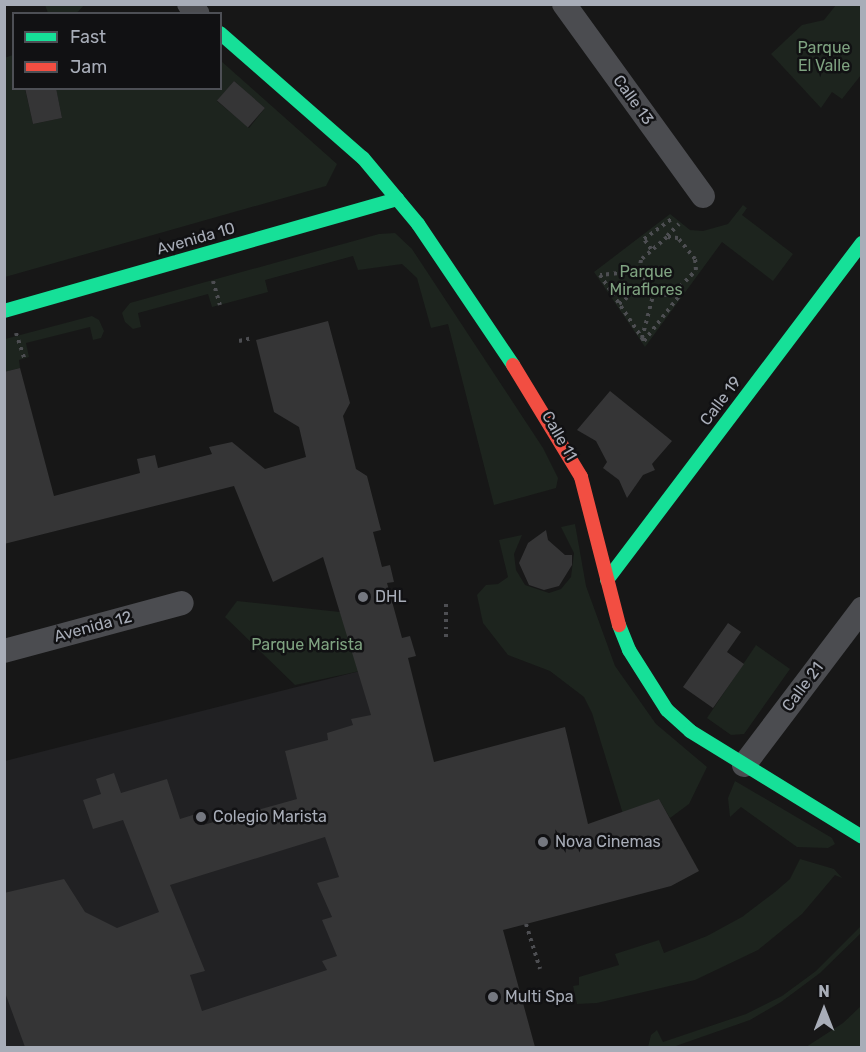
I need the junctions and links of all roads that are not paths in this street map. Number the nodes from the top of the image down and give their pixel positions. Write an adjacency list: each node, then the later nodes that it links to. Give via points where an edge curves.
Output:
1 (564, 4): 3 (street, Calle 13)
2 (222, 35): 4 (street, Calle 11, via 363,158)
3 (703, 196)
4 (398, 199): 6 (street, Avenida 10); 7 (street, Calle 11, via 572,457 588,497)
5 (861, 243): 7 (street, Calle 19)
6 (4, 311)
7 (607, 580): 11 (street, Calle 11, via 629,650 653,692 690,731)
8 (182, 603): 10 (street, Avenida 12)
9 (861, 609): 11 (street, Calle 21)
10 (4, 651)
11 (744, 765): 12 (street, Calle 11)
12 (861, 837)

